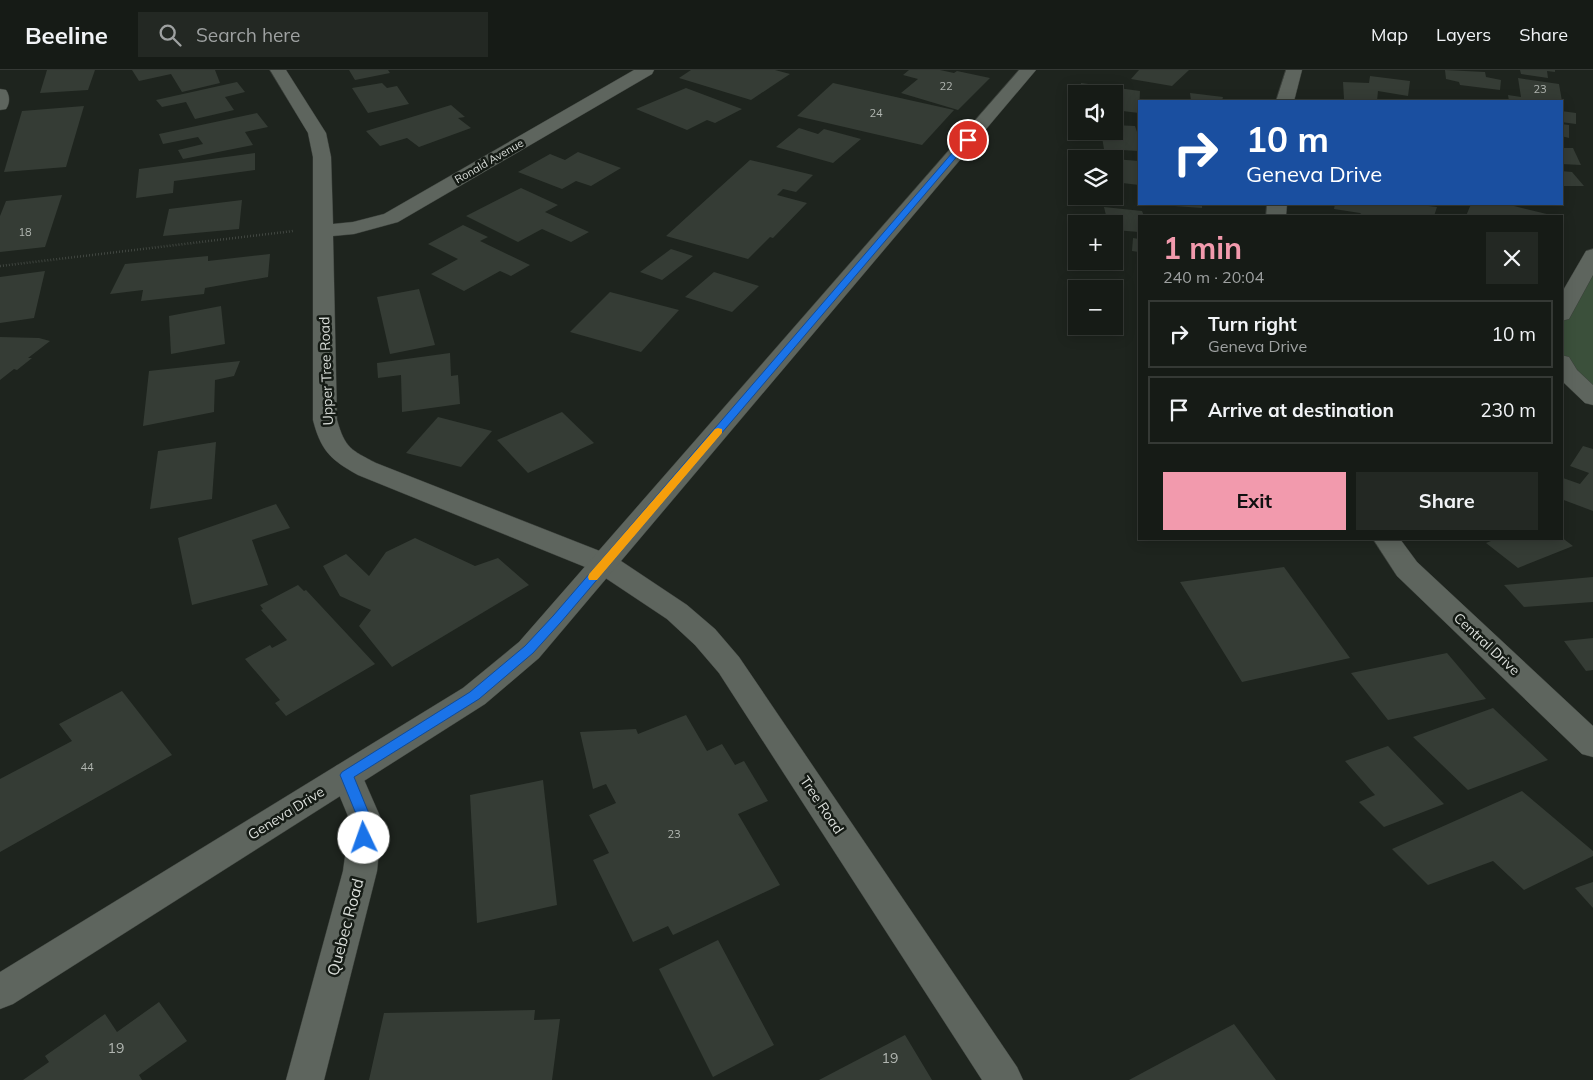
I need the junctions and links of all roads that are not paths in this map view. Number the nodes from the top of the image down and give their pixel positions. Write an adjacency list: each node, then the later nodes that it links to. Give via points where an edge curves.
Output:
1 (278, 70): 10 (street, Upper Tree Road, via 317,132 322,157)
2 (646, 70): 7 (street, Ronald Avenue)
3 (1028, 70): 16 (street, Geneva Drive)
4 (1294, 70): 8 (street)
5 (607, 72): 7 (street)
6 (0, 94): 9 (street)
7 (603, 94): 10 (street, Ronald Avenue, via 391,218 354,228)
8 (1285, 100)
9 (0, 105)
10 (324, 231): 16 (street, Upper Tree Road, via 325,420 331,443 343,457 367,469)
11 (1593, 255): 12 (street)
12 (1563, 310)
13 (1563, 365): 14 (street)
14 (1593, 398)
15 (1387, 540): 17 (street, Central Drive, via 1407,569)
16 (605, 564): 18 (street, Geneva Drive, via 546,632 504,673 474,696); 21 (street, Tree Road, via 677,612 729,665)
17 (1593, 745)
18 (347, 775): 19 (street, Geneva Drive); 20 (street, Quebec Road, via 366,821 360,871)
19 (0, 992)
20 (305, 1080)
21 (1004, 1080)

